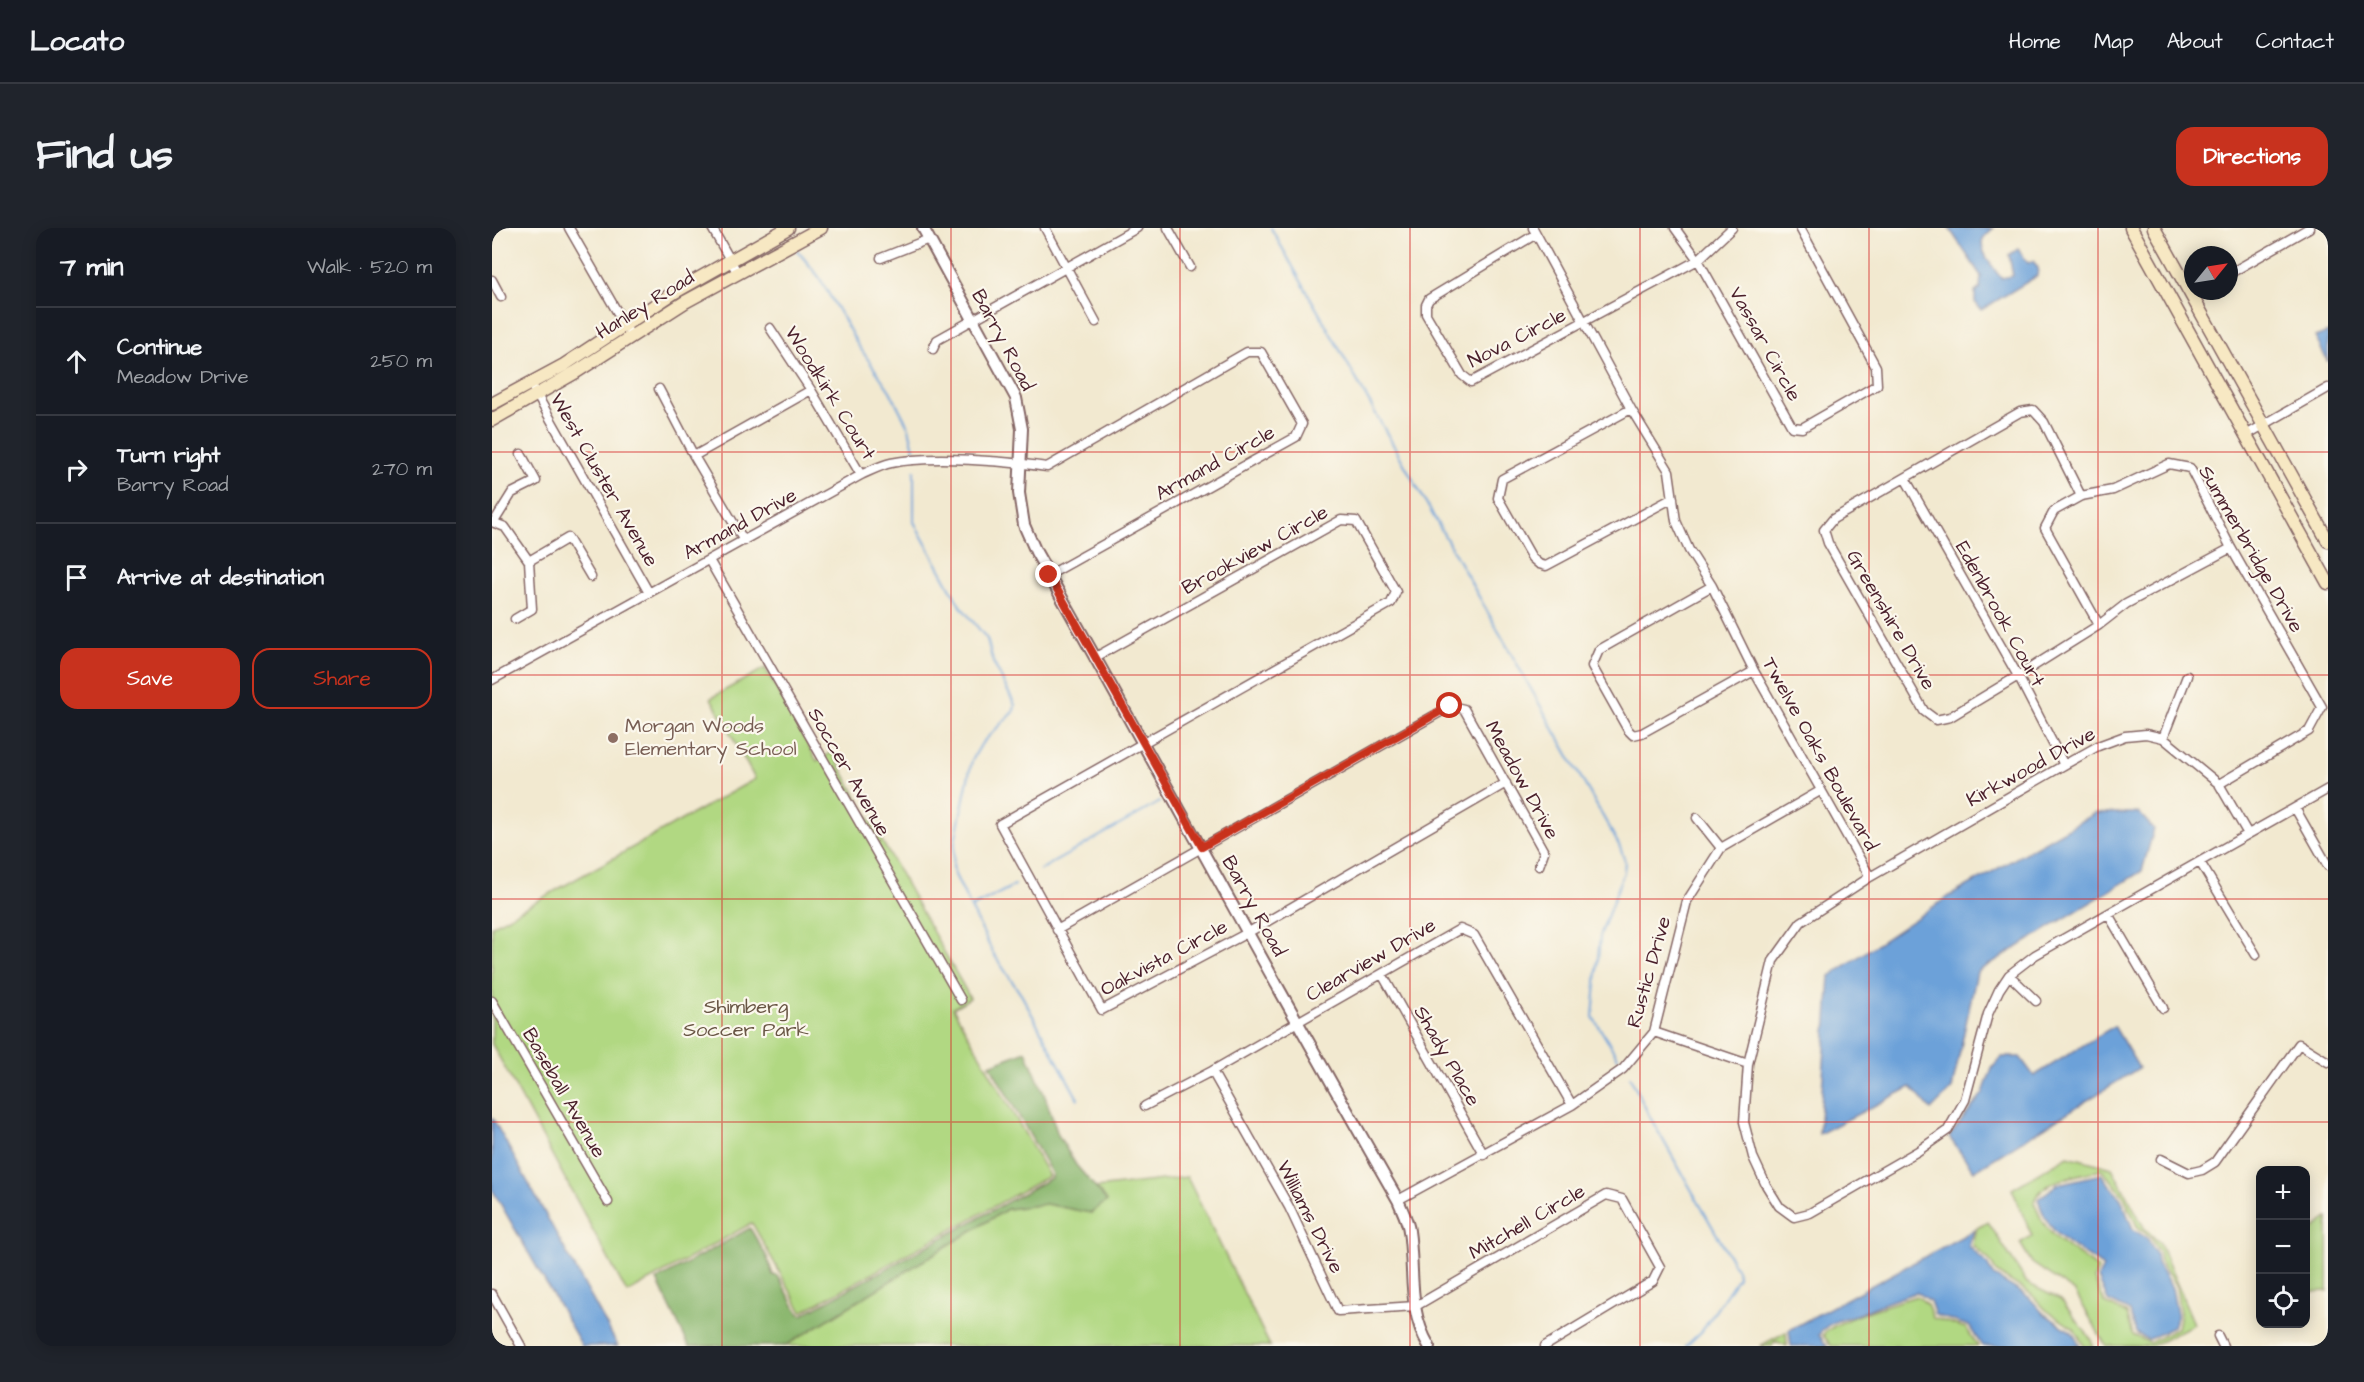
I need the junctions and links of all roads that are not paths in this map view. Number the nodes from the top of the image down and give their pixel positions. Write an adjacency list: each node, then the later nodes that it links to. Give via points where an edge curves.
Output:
1 (569, 228): 33 (street)
2 (712, 228): 19 (street)
3 (788, 228): 19 (main road, Hanley Road)
4 (820, 228): 19 (main road, Hanley Road)
5 (923, 228): 16 (street, Barry Road)
6 (1045, 228): 20 (street)
7 (1137, 228): 20 (street)
8 (1168, 228): 21 (street)
9 (1675, 228): 18 (street)
10 (1731, 228): 18 (street)
11 (1800, 228): 18 (street, Vassar Circle, via 1876,367 1877,385 1802,428 1792,427)
12 (2131, 228): 28 (main road)
13 (2154, 228): 23 (main road)
14 (2309, 228): 22 (street)
15 (1534, 231): 31 (street, Twelve Oaks Boulevard); 31 (street, Nova Circle, via 1429,299 1426,314 1462,375 1471,382)
16 (929, 239): 17 (street); 29 (street, Barry Road)
17 (881, 258)
18 (1698, 260): 31 (street)
19 (734, 266): 33 (main road, Hanley Road, via 675,292)
20 (1065, 267): 29 (street); 30 (street)
21 (1190, 267)
22 (2238, 269)
23 (2184, 276)
24 (492, 280): 25 (street)
25 (501, 297)
26 (2184, 299): 28 (main road)
27 (2199, 300): 42 (main road)
28 (2174, 305): 43 (main road)
29 (973, 320): 34 (street, via 937,340); 46 (street, Barry Road, via 1016,398 1022,429)
30 (1096, 322)
31 (1583, 322): 40 (street, Twelve Oaks Boulevard)
32 (770, 328): 38 (street, Woodkirk Court)
33 (628, 331): 36 (main road, Hanley Road)
34 (933, 349)
35 (2328, 388): 42 (street)
36 (534, 389): 39 (main road, Hanley Road); 41 (main road, Hanley Road); 61 (street, West Cluster Avenue)
37 (659, 389): 45 (street)
38 (811, 390): 45 (street); 47 (street, Woodkirk Court)
39 (492, 404)
40 (1631, 409): 50 (street, Twelve Oaks Boulevard, via 1669,471); 50 (street, via 1502,479 1498,498 1532,558 1546,566)
41 (492, 420)
42 (2263, 424): 43 (street); 52 (main road)
43 (2246, 435): 59 (main road)
44 (521, 454): 51 (street, via 536,481 512,493)
45 (694, 456): 53 (street)
46 (1021, 463): 47 (street, Armand Drive, via 914,460 889,463); 57 (street, Barry Road, via 1019,493 1024,525); 57 (street, Armand Circle, via 1047,466 1247,352 1261,352 1302,424 1296,437)
47 (861, 475): 53 (street, Armand Drive)
48 (1906, 480): 49 (street, Greenshire Drive, via 2020,412 2032,410 2044,422); 66 (street, Edenbrook Court); 66 (street, Greenshire Drive, via 1833,519 1824,530 1833,553 1924,711 1936,720 1950,717)
49 (2081, 496): 54 (street, Summerbridge Drive, via 2113,490 2169,464 2190,468); 63 (street, Summerbridge Drive, via 2054,511 2045,528)
50 (1673, 498): 60 (street, Twelve Oaks Boulevard, via 1684,540)
51 (493, 522): 56 (street, via 505,527)
52 (2326, 534)
53 (744, 541): 55 (street, Armand Drive)
54 (2231, 548): 63 (street, Greenshire Drive, via 2126,604); 73 (street, Summerbridge Drive, via 2322,707 2309,731)
55 (709, 560): 61 (street, Armand Drive); 91 (street, Soccer Avenue)
56 (529, 561): 58 (street, via 568,538); 62 (street, via 532,609)
57 (1049, 575): 64 (street, Barry Road)
58 (591, 577)
59 (2328, 584)
60 (1712, 586): 65 (street, Twelve Oaks Boulevard); 65 (street, via 1599,650 1592,666 1633,735)
61 (649, 593): 68 (street, Armand Drive)
62 (515, 619)
63 (2099, 625): 66 (street, Greenshire Drive)
64 (1094, 658): 70 (street, Barry Road); 70 (street, Brookview Circle, via 1341,520 1356,521 1395,592 1391,603)
65 (1754, 671): 75 (street, Twelve Oaks Boulevard)
66 (2018, 676): 71 (street, Edenbrook Court)
67 (2187, 676): 69 (street)
68 (492, 680)
69 (2163, 738): 71 (street, Kirkwood Drive, via 2145,734 2125,736); 73 (street)
70 (1144, 744): 79 (street, Barry Road); 86 (street, Oakvista Circle, via 1000,824)
71 (2064, 765): 84 (street, Kirkwood Drive)
72 (1506, 783): 79 (street, Meadow Drive, via 1464,709 1450,706); 82 (street, Meadow Drive, via 1544,852); 87 (street, Oakvista Circle)
73 (2219, 783): 78 (street)
74 (2328, 789): 76 (street, Twelve Oaks Boulevard)
75 (1820, 791): 80 (street, Rustic Drive); 84 (street, Twelve Oaks Boulevard)
76 (2295, 808): 78 (street, Twelve Oaks Boulevard); 83 (street)
77 (1697, 818): 80 (street)
78 (2248, 834): 81 (street, Twelve Oaks Boulevard)
79 (1202, 847): 86 (street, Meadow Drive); 87 (street, Barry Road)
80 (1721, 848): 96 (street, Rustic Drive, via 1687,901)
81 (2200, 862): 85 (street, Twelve Oaks Boulevard); 88 (street)
82 (1539, 866)
83 (2328, 866)
84 (1870, 877): 98 (street, Twelve Oaks Boulevard, via 1801,922 1773,961)
85 (2108, 914): 90 (street, Twelve Oaks Boulevard, via 2035,955); 94 (street)
86 (1057, 930): 87 (street, Oakvista Circle, via 1102,1010)
87 (1249, 932): 95 (street, Barry Road)
88 (2256, 955)
89 (1382, 974): 95 (street, Clearview Drive); 100 (street, Clearview Drive, via 1460,928 1474,935); 102 (street, Shady Place)
90 (2009, 975): 93 (street); 98 (street, Twelve Oaks Boulevard, via 1988,1014 1965,1100 1948,1130 1810,1213 1794,1217 1779,1206 1753,1156 1744,1122)
91 (960, 1000)
92 (492, 1001): 105 (street, Baseball Avenue)
93 (2036, 1001)
94 (2163, 1008)
95 (1296, 1022): 99 (street, Clearview Drive); 104 (street, Barry Road)
96 (1654, 1032): 98 (street); 100 (street, Rustic Drive, via 1623,1069)
97 (2328, 1062): 103 (street, via 2299,1044 2215,1162 2189,1173)
98 (1748, 1064)
99 (1212, 1071): 101 (street, Clearview Drive); 107 (street, Williams Drive, via 1288,1207 1338,1311)
100 (1572, 1105): 102 (street, Rustic Drive)
101 (1145, 1106)
102 (1484, 1155): 104 (street, Rustic Drive)
103 (2161, 1159)
104 (1398, 1200): 107 (street, Barry Road, via 1409,1230)
105 (608, 1202)
106 (492, 1294): 109 (street)
107 (1416, 1306): 110 (street, Barry Road, via 1420,1331); 111 (street, Mitchell Circle, via 1606,1196 1622,1199 1660,1268 1653,1281)
108 (2218, 1336): 112 (street)
109 (521, 1346)
110 (1429, 1346)
111 (1545, 1346)
112 (2223, 1346)

